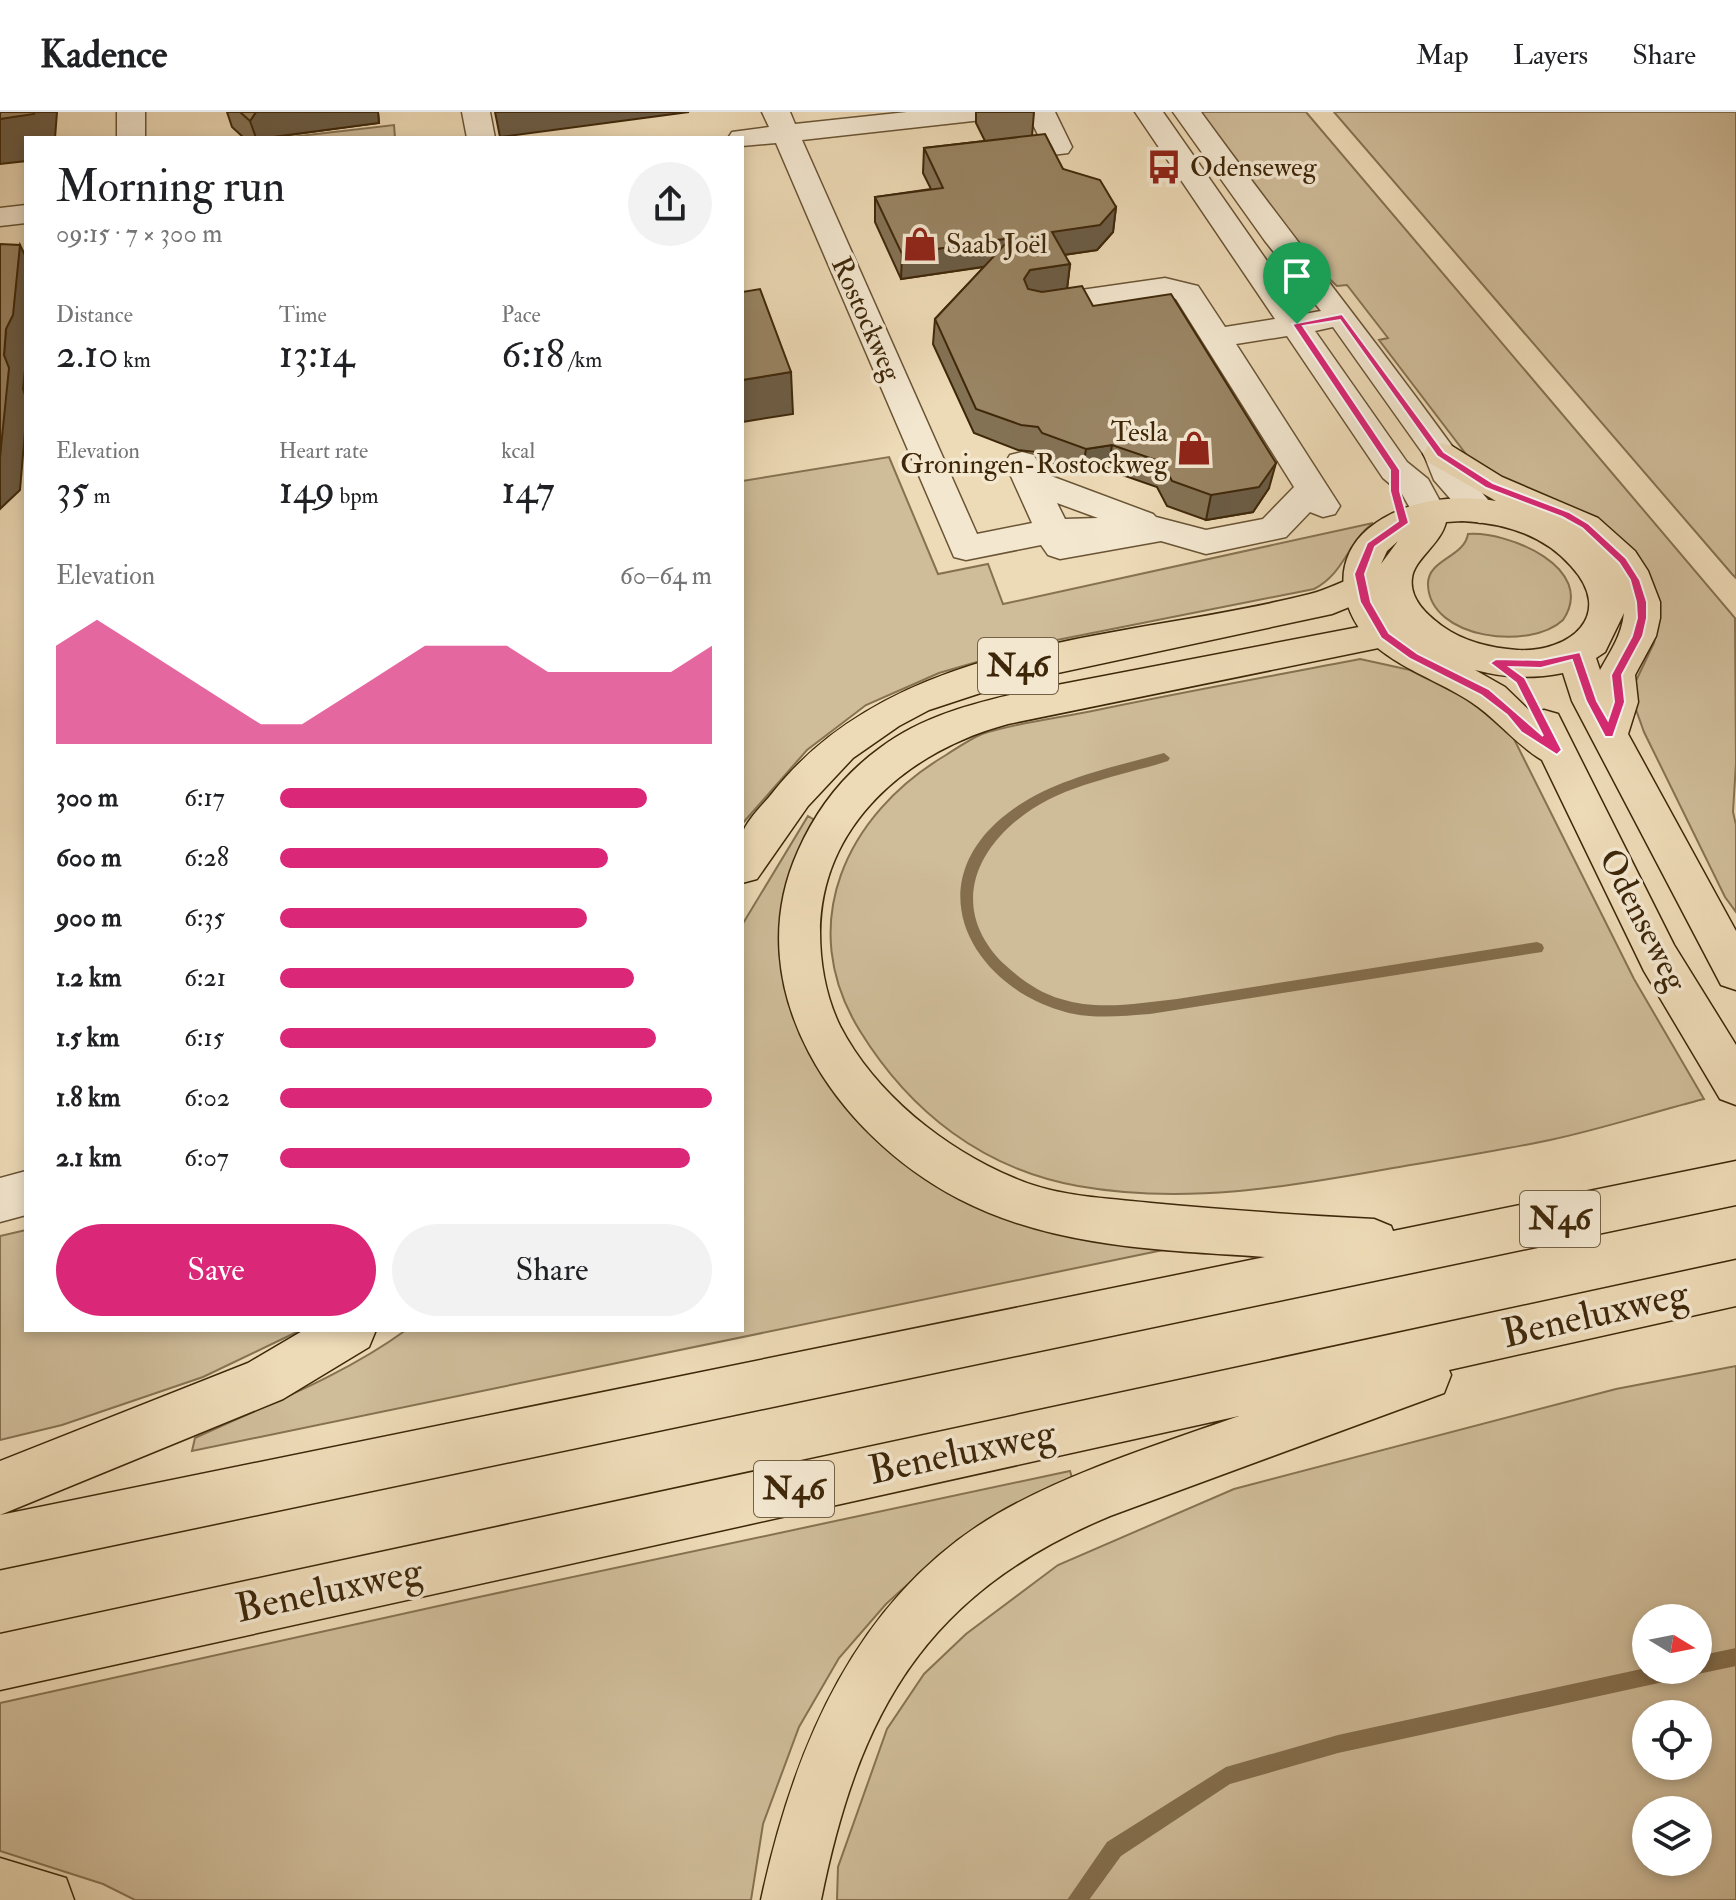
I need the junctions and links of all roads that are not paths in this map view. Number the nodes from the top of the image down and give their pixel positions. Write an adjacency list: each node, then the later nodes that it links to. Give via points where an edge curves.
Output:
1 (131, 112): 9 (street)
2 (476, 112): 10 (street)
3 (982, 112): 7 (street)
4 (1041, 112): 13 (street, via 1058,147)
5 (1149, 112): 18 (street)
6 (1187, 112): 17 (street)
7 (899, 121): 8 (street); 12 (street)
8 (780, 123): 11 (street); 24 (street, Rostockweg, via 966,548)
9 (131, 136)
10 (481, 136)
11 (744, 137)
12 (930, 144)
13 (967, 157)
14 (24, 214): 15 (street)
15 (0, 217)
16 (1039, 305): 19 (street, via 1165,287 1187,292)
17 (1342, 317): 18 (street); 20 (street)
18 (1297, 324): 19 (street); 22 (street, via 1395,470 1395,491)
19 (1218, 338): 23 (street, via 1317,497 1274,529 1206,542)
20 (1440, 454): 21 (street, via 1446,472); 29 (main road, via 1490,485 1586,526 1635,580 1642,618 1616,675 1619,702)
21 (1480, 511): 22 (main road, via 1445,510); 27 (main road, via 1506,515 1557,536 1593,569 1603,588 1605,616 1593,642)
22 (1417, 518): 25 (main road, via 1370,545 1359,574); 26 (main road, via 1430,527 1394,571)
23 (1162, 529): 24 (street); 24 (street, via 1026,472)
24 (1050, 543)
25 (1361, 588): 26 (main road, via 1365,602); 31 (main road, N46, via 1319,605 955,682 858,733 813,772)
26 (1403, 632): 28 (main road); 30 (main road, Odenseweg, via 1414,656 1485,692); 37 (main road, N46, via 1037,704 919,742 879,771 837,815 810,867 798,946 809,1007 837,1064 899,1132 986,1188 1087,1219)
27 (1576, 655): 28 (main road, via 1541,664); 29 (main road, Odenseweg)
28 (1496, 663): 30 (main road, Odenseweg, via 1521,681)
29 (1609, 734): 32 (main road, Odenseweg)
30 (1557, 750): 33 (main road, Odenseweg, via 1659,958)
31 (744, 864)
32 (1736, 972)
33 (1736, 1085)
34 (1713, 1188): 37 (main road, N46)
35 (24, 1194): 36 (street)
36 (0, 1200)
37 (1429, 1246): 42 (main road, N46)
38 (1736, 1283): 39 (main road, Beneluxweg / N46)
39 (1588, 1316): 43 (main road, Beneluxweg / N46); 46 (main road, N46, via 1121,1485 1037,1520 964,1569 901,1632 856,1699 825,1765)
40 (348, 1332): 41 (main road, via 265,1381)
41 (0, 1488)
42 (0, 1542)
43 (0, 1662)
44 (0, 1888): 45 (main road)
45 (44, 1900)
46 (791, 1900)

